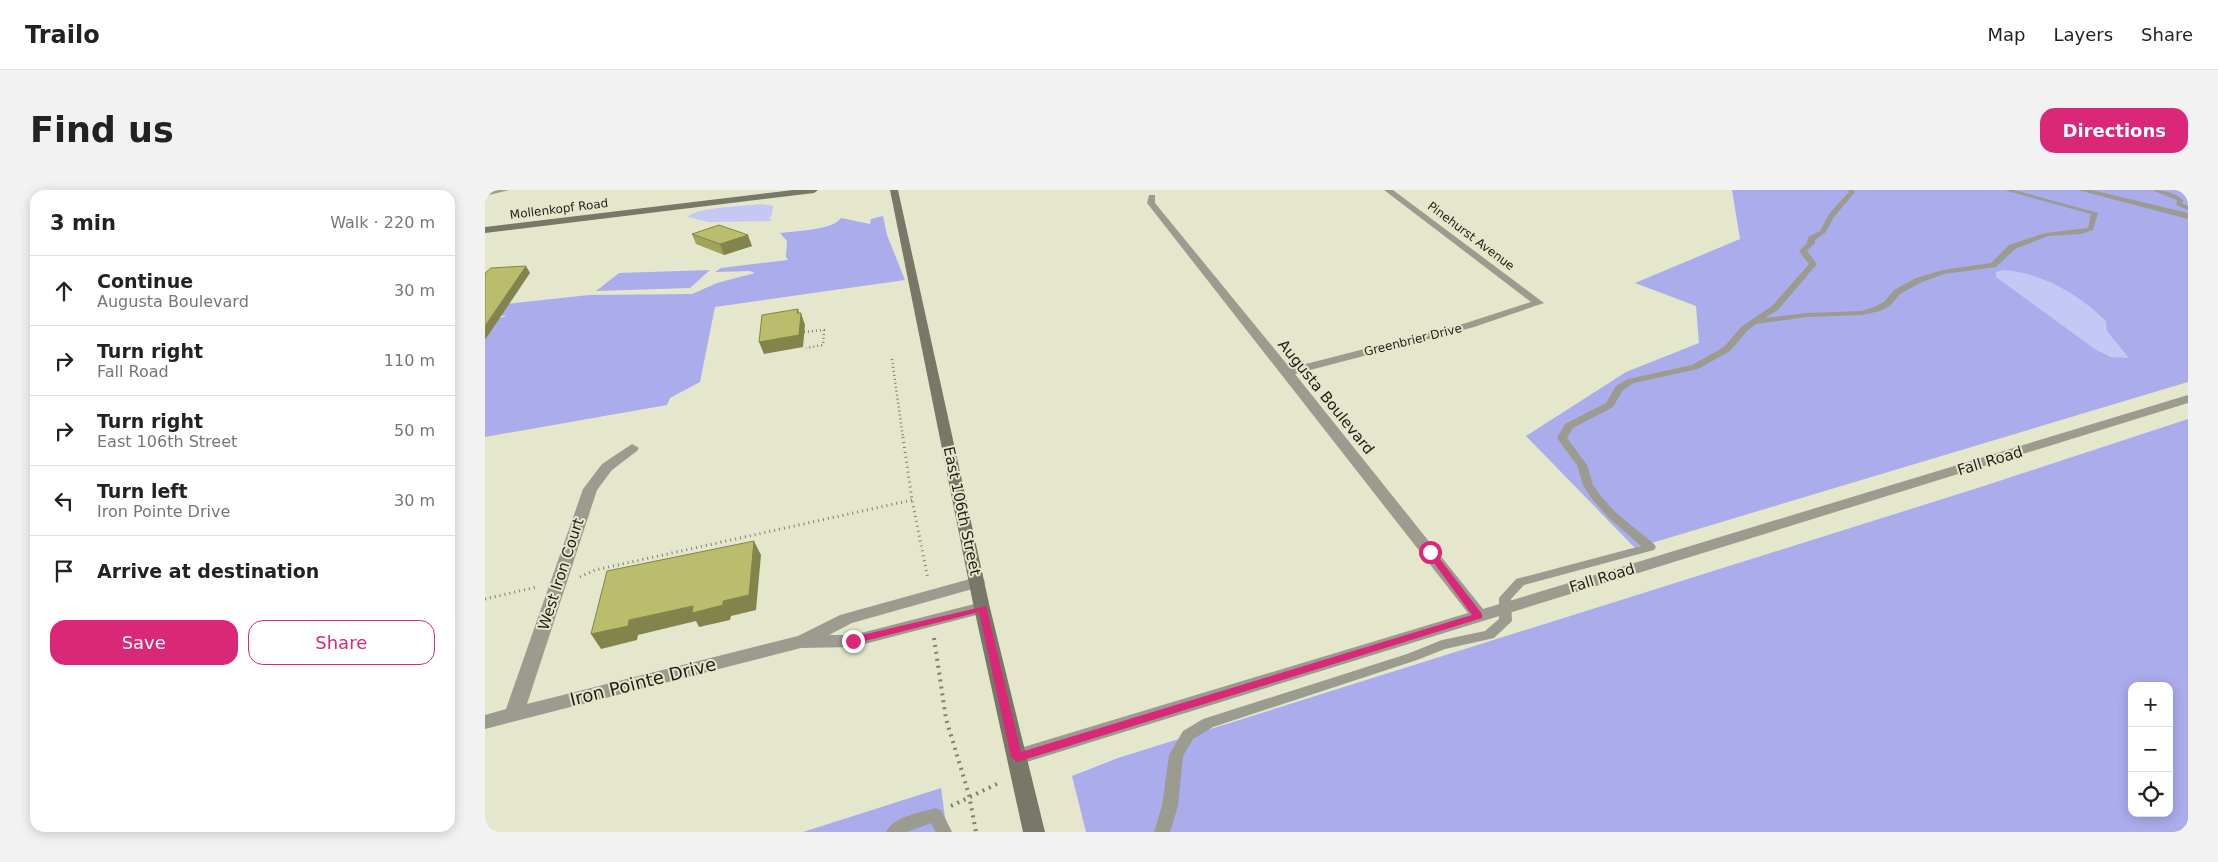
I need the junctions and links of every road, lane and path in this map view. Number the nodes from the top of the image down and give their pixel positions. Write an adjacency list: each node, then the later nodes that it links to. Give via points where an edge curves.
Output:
1 (505, 190): 9 (street)
2 (814, 190): 13 (street, Mollenkopf Road)
3 (894, 190): 23 (street, East 106th Street)
4 (1388, 190): 14 (street, Pinehurst Avenue)
5 (1851, 190): 15 (lane, via 1840,209 1827,221 1823,232 1811,239 1803,251 1813,264 1811,268 1775,308)
6 (2007, 190): 15 (lane, via 2095,213 2091,229 2047,234 2012,247 1993,265 1943,272 1919,280 1897,292 1887,304 1877,309)
7 (2082, 190): 12 (street)
8 (2155, 190): 11 (lane, via 2179,199 2178,204)
9 (485, 192)
10 (1152, 198): 18 (street, Augusta Boulevard, via 1151,203)
11 (2188, 208)
12 (2188, 216)
13 (485, 230)
14 (1539, 303): 18 (street, Greenbrier Drive, via 1470,326)
15 (1753, 322): 26 (lane, via 1716,357 1695,366 1631,381 1619,388 1611,405 1569,426 1562,438 1582,465 1588,485 1596,497 1650,547 1520,582 1505,598)
16 (804, 332): 17 (path, via 824,330 823,345)
17 (806, 348)
18 (1286, 373): 27 (street, Augusta Boulevard)
19 (2188, 399): 26 (street, Fall Road)
20 (632, 448): 22 (street, West Iron Court, via 607,467 590,488)
21 (912, 500): 22 (path, via 595,570 587,576)
22 (559, 582): 24 (path); 29 (street, West Iron Court)
23 (977, 582): 25 (street, East 106th Street); 28 (street, Iron Pointe Drive, via 846,619)
24 (485, 600)
25 (982, 608): 28 (street, Iron Pointe Drive, via 853,641); 31 (street, East 106th Street)
26 (1506, 608): 27 (street, Fall Road); 38 (lane, via 1506,621 1489,635 1442,645 1208,723 1188,735 1176,754 1171,806)
27 (1479, 616): 31 (street, Fall Road)
28 (801, 642): 29 (street, Iron Pointe Drive)
29 (514, 715): 30 (street, Iron Pointe Drive)
30 (485, 722)
31 (1019, 766): 32 (path); 37 (street, East 106th Street)
32 (969, 796): 33 (path); 36 (path)
33 (935, 815): 34 (lane, via 906,824); 35 (lane)
34 (893, 832)
35 (943, 832)
36 (976, 832)
37 (1034, 832)
38 (1162, 832)

